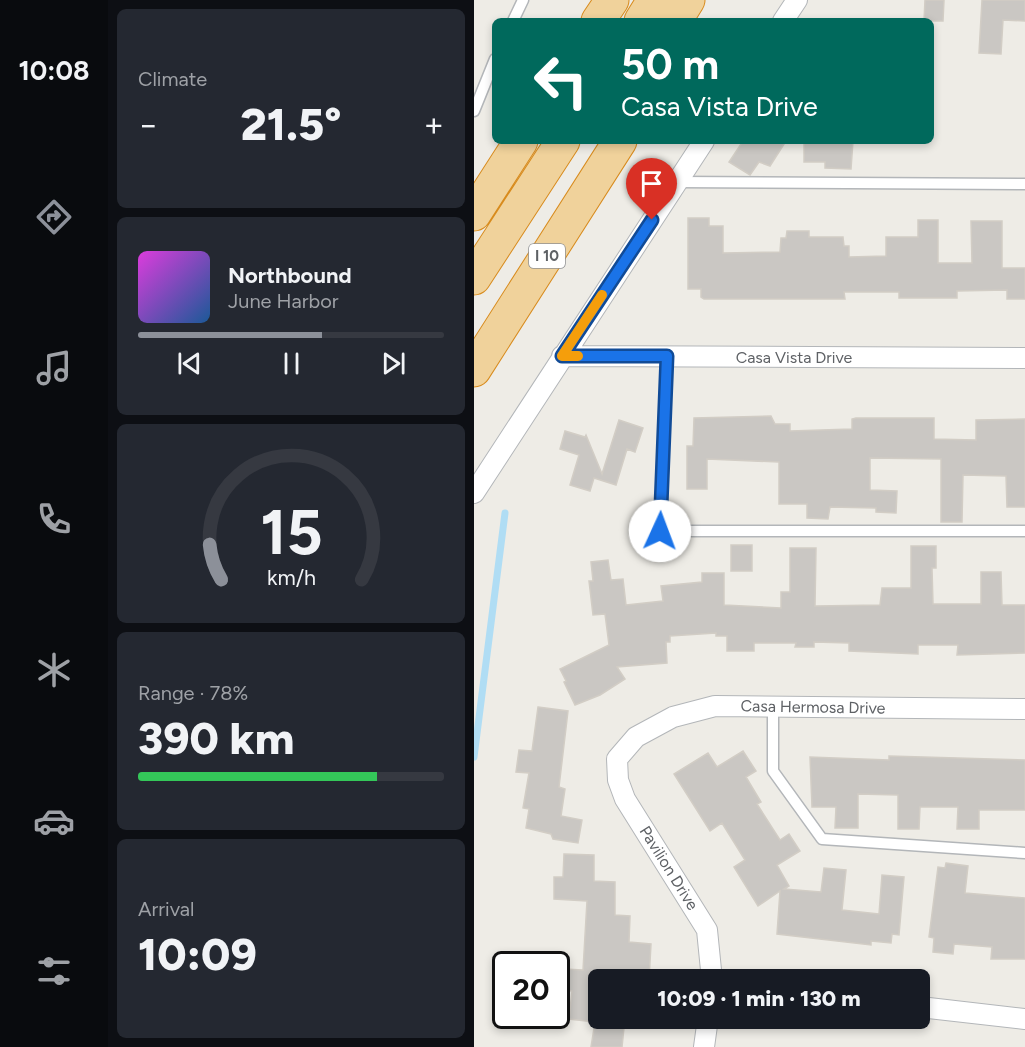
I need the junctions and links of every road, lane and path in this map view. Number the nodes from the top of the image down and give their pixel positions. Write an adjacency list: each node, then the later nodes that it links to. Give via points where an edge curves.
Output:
1 (523, 0): 7 (lane)
2 (612, 0): 8 (highway)
3 (654, 0): 9 (highway)
4 (688, 0): 10 (highway)
5 (711, 0): 11 (highway)
6 (797, 0): 12 (street)
7 (514, 18)
8 (600, 18)
9 (643, 18)
10 (677, 18)
11 (699, 18)
12 (785, 18)
13 (492, 66): 14 (lane)
14 (474, 111)
15 (519, 144): 22 (highway)
16 (561, 144): 23 (highway)
17 (595, 144): 24 (highway)
18 (619, 144): 28 (highway, I 10)
19 (702, 144): 20 (street)
20 (677, 182): 21 (lane); 25 (street)
21 (1025, 184)
22 (474, 214)
23 (474, 278)
24 (474, 330)
25 (562, 356): 26 (street, Casa Vista Drive); 29 (street)
26 (667, 356): 27 (street, Casa Vista Drive); 30 (lane, via 660,531)
27 (1025, 358)
28 (474, 370)
29 (474, 493)
30 (1025, 531)
31 (773, 707): 32 (street, Casa Hermosa Drive); 33 (street, Casa Hermosa Drive, via 715,706 673,717 636,737); 34 (lane, via 773,771 822,839)
32 (1025, 709)
33 (617, 759): 35 (street, Pavilion Drive, via 618,780 625,799 707,930)
34 (1025, 853)
35 (711, 969)
36 (930, 1008): 37 (street)
37 (1025, 1019)
38 (706, 1029): 39 (street)
39 (704, 1047)

